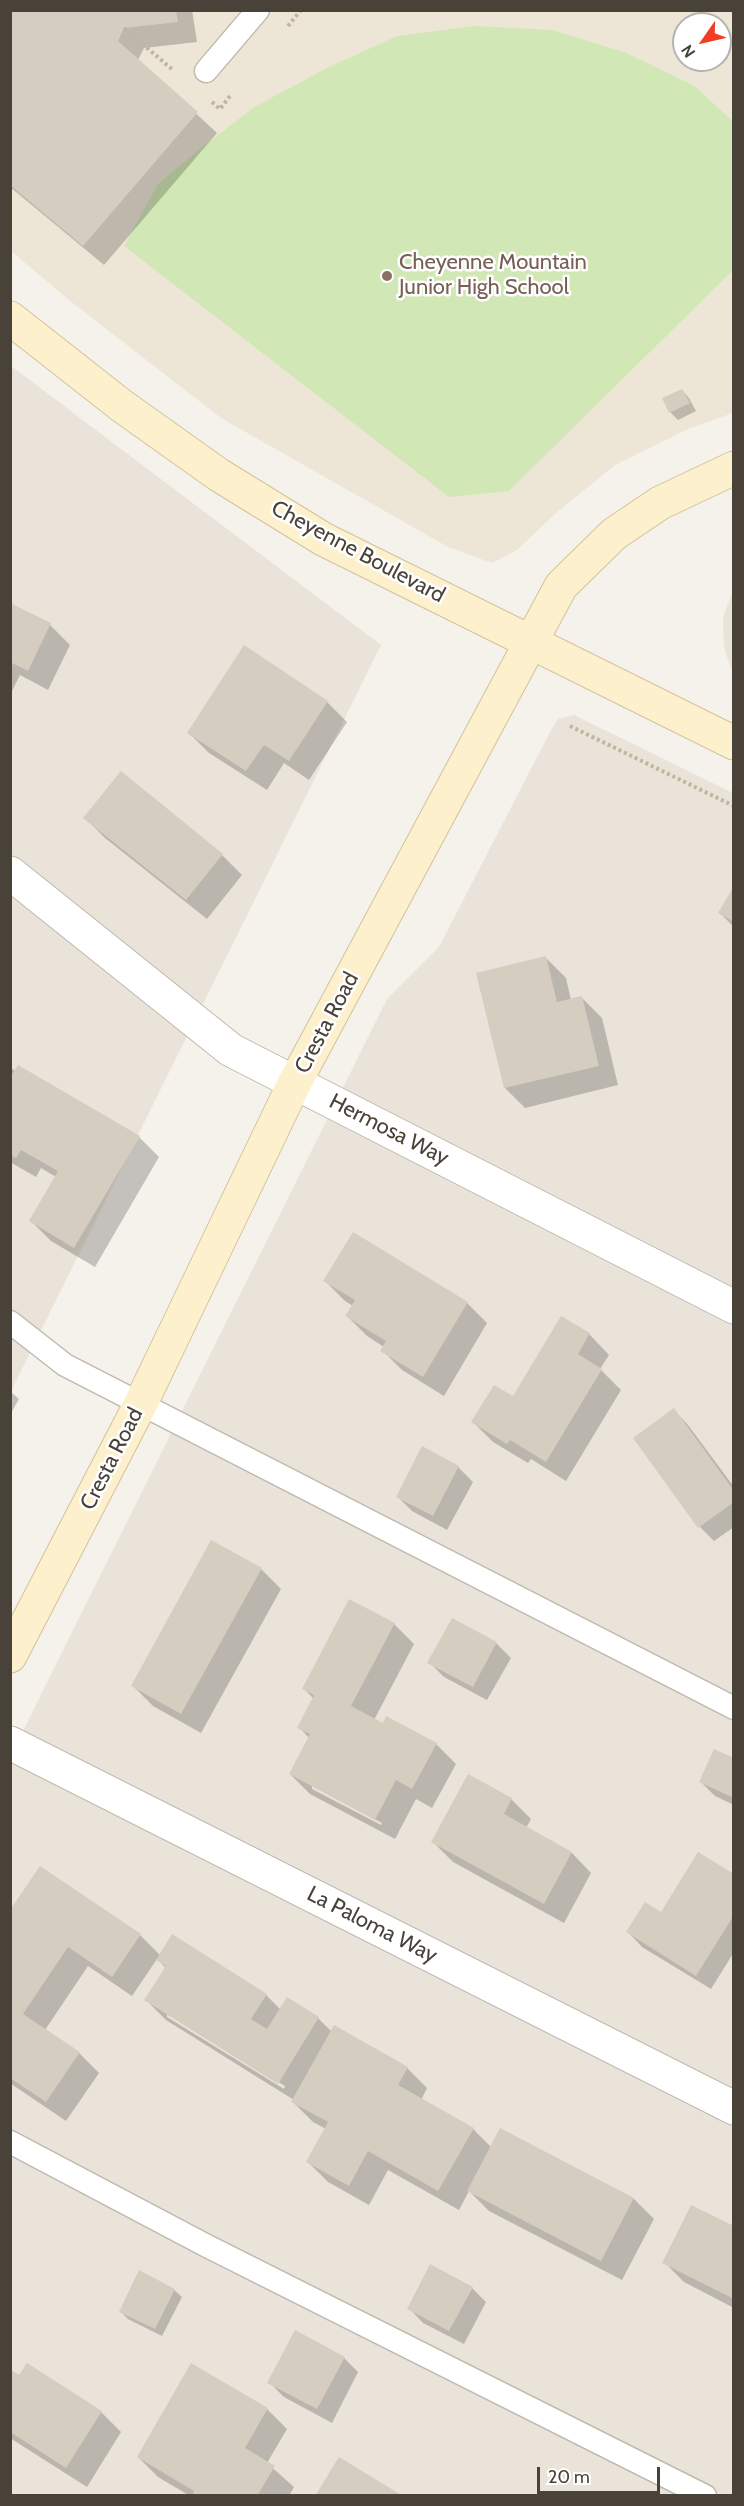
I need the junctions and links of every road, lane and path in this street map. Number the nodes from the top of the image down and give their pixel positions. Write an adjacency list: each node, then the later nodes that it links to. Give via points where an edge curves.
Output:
1 (258, 10): 2 (lane)
2 (206, 71)
3 (10, 318): 5 (main road, Cheyenne Boulevard, via 122,406 219,475 324,539)
4 (734, 468): 5 (main road, Cresta Road, via 660,503 614,534 561,586)
5 (532, 641): 7 (main road, Cheyenne Boulevard); 10 (main road, Cresta Road)
6 (570, 726): 8 (path)
7 (734, 742)
8 (734, 806)
9 (10, 873): 10 (street, Hermosa Way, via 231,1050)
10 (295, 1082): 11 (street, Hermosa Way); 13 (main road, Cresta Road)
11 (734, 1307)
12 (10, 1322): 13 (lane, via 65,1365)
13 (141, 1405): 14 (main road, Cresta Road); 15 (lane)
14 (10, 1656)
15 (734, 1708)
16 (10, 1743): 17 (street, La Paloma Way)
17 (734, 2108)
18 (10, 2142): 19 (lane, via 207,2246)
19 (705, 2496)

